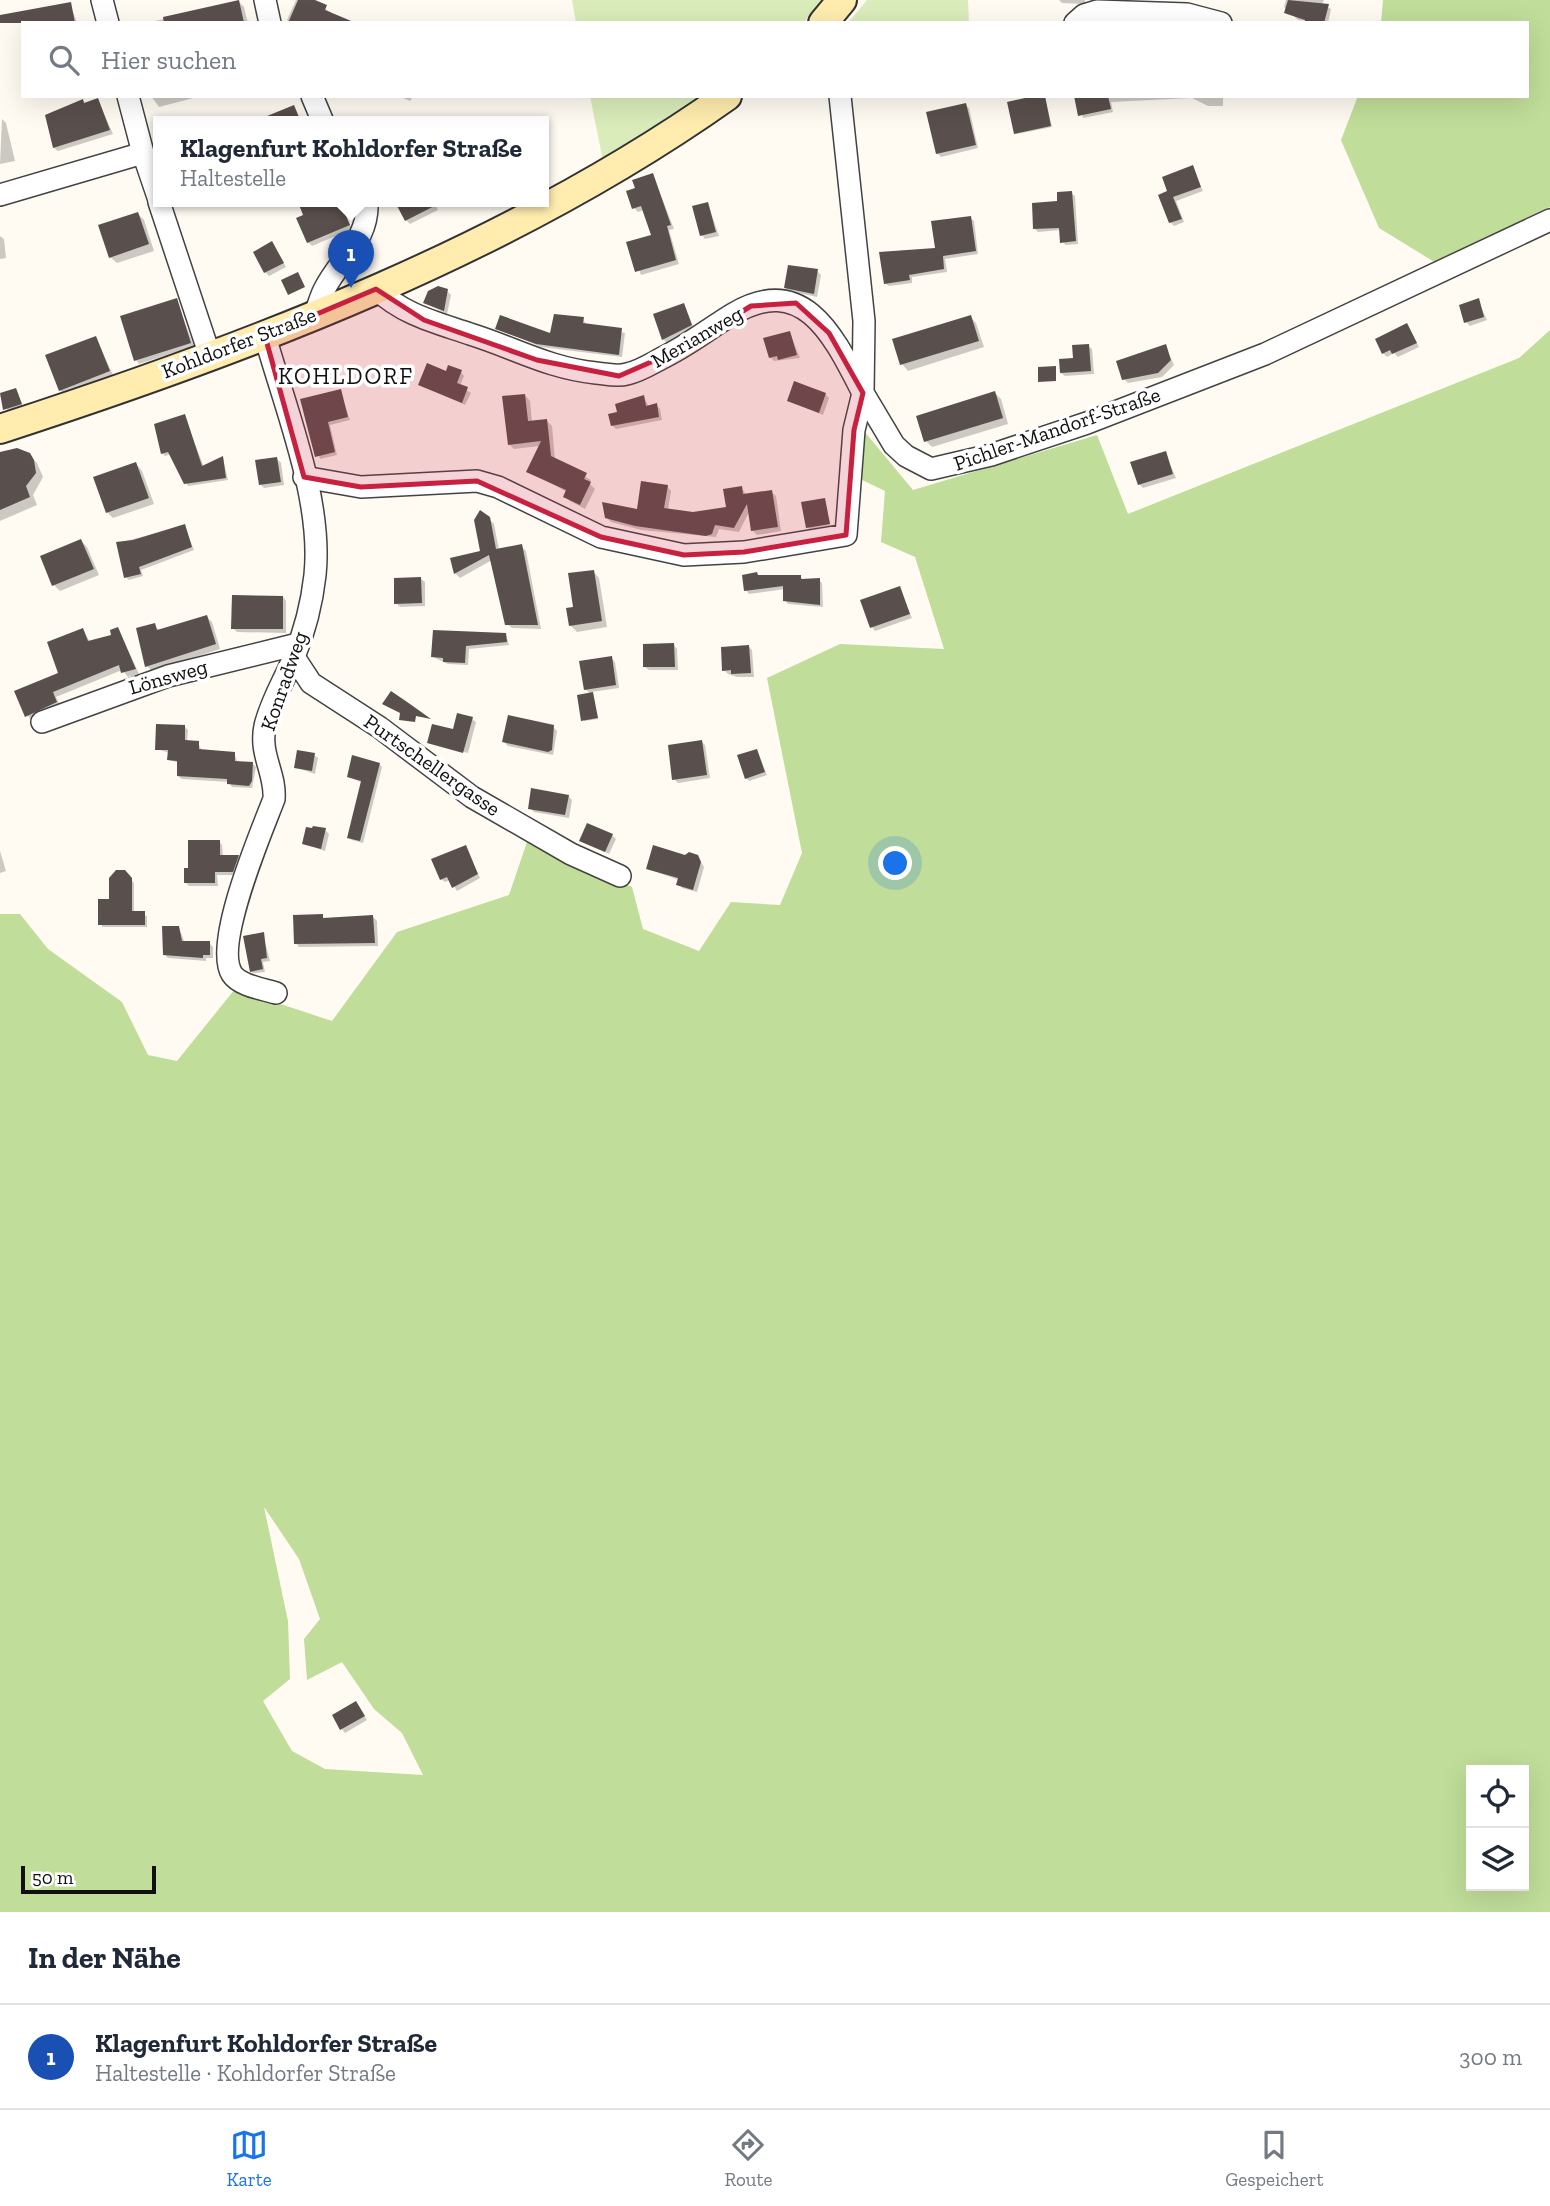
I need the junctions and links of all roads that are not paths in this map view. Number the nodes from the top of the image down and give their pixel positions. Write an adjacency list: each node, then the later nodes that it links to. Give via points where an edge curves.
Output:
1 (102, 0): 3 (street)
2 (265, 0): 4 (street)
3 (107, 21)
4 (270, 21)
5 (1077, 21): 6 (street, via 1097,11 1187,13)
6 (1214, 21)
7 (129, 98): 12 (street)
8 (313, 98): 11 (street)
9 (724, 98): 15 (street, Kohldorfer Straße, via 601,179)
10 (843, 98): 24 (street, Pichler-Mandorf-Straße, via 864,321)
11 (320, 116)
12 (143, 153): 13 (street); 14 (street)
13 (153, 183)
14 (0, 195)
15 (549, 204)
16 (161, 207): 23 (street)
17 (367, 207): 21 (street, via 360,239 325,289)
18 (544, 207): 20 (street, Kohldorfer Straße)
19 (1550, 220): 24 (street, Pichler-Mandorf-Straße, via 1265,354 1087,423 955,466 932,469 906,456 882,429)
20 (376, 289): 21 (street, Kohldorfer Straße); 24 (street, Merianweg, via 391,303 424,320 564,370 619,376 682,348 751,306 796,303 808,309 829,333)
21 (314, 316): 22 (street, Kohldorfer Straße)
22 (265, 336): 23 (street, Kohldorfer Straße); 26 (street, Konradweg)
23 (210, 356): 25 (street, Kohldorfer Straße)
24 (863, 393): 26 (street, via 854,430 846,535 744,552 684,555 610,539 477,481 361,487)
25 (0, 429)
26 (304, 477): 27 (street, Konradweg, via 315,573)
27 (296, 651): 28 (street, Lönsweg, via 168,676); 29 (street, Purtschellergasse, via 311,683 472,797 571,854); 30 (street, Konradweg, via 265,726 263,755 274,799 228,928 232,975)
28 (42, 722)
29 (620, 876)
30 (276, 993)

